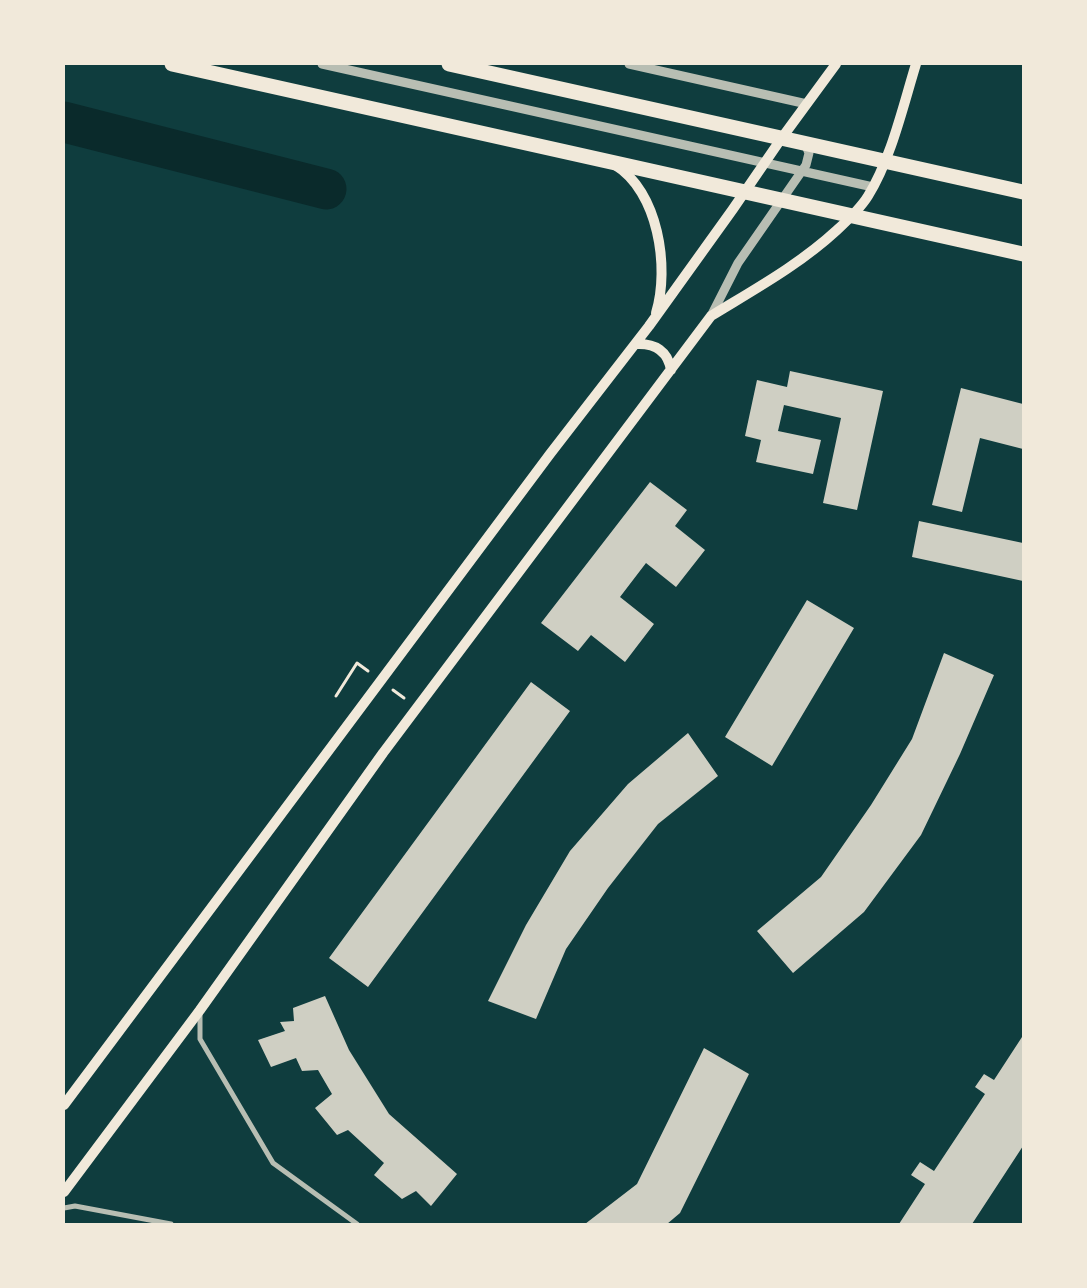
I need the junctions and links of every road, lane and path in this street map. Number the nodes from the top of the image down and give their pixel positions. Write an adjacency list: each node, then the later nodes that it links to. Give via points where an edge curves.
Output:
1 (172, 64): 19 (highway)
2 (180, 64): 11 (street)
3 (322, 64): 12 (street)
4 (449, 64): 16 (highway)
5 (478, 64): 10 (street)
6 (629, 64): 9 (street)
7 (836, 64): 9 (main road)
8 (916, 64): 14 (main road, via 886,157)
9 (806, 104): 10 (main road)
10 (786, 133): 12 (main road); 13 (street, via 799,138 807,147 808,159)
11 (603, 158): 15 (street); 21 (main road, via 621,168 633,181 653,214 660,260 659,302)
12 (765, 162): 13 (street); 15 (main road)
13 (803, 171): 14 (street); 17 (street)
14 (873, 186): 18 (main road)
15 (747, 189): 17 (street); 21 (main road)
16 (1023, 192)
17 (784, 197): 18 (street); 20 (street, via 738,263)
18 (854, 213): 20 (main road, via 817,248 788,269)
19 (1023, 254)
20 (711, 316): 23 (main road)
21 (654, 319): 22 (main road)
22 (636, 344): 23 (main road, via 649,344 660,349 668,358); 25 (main road, via 550,454)
23 (671, 370): 24 (main road, via 383,753)
24 (200, 1010): 26 (main road); 29 (street, via 200,1039 273,1163)
25 (64, 1105)
26 (64, 1192)
27 (64, 1208): 28 (street, via 75,1206)
28 (170, 1224)
29 (357, 1224)

